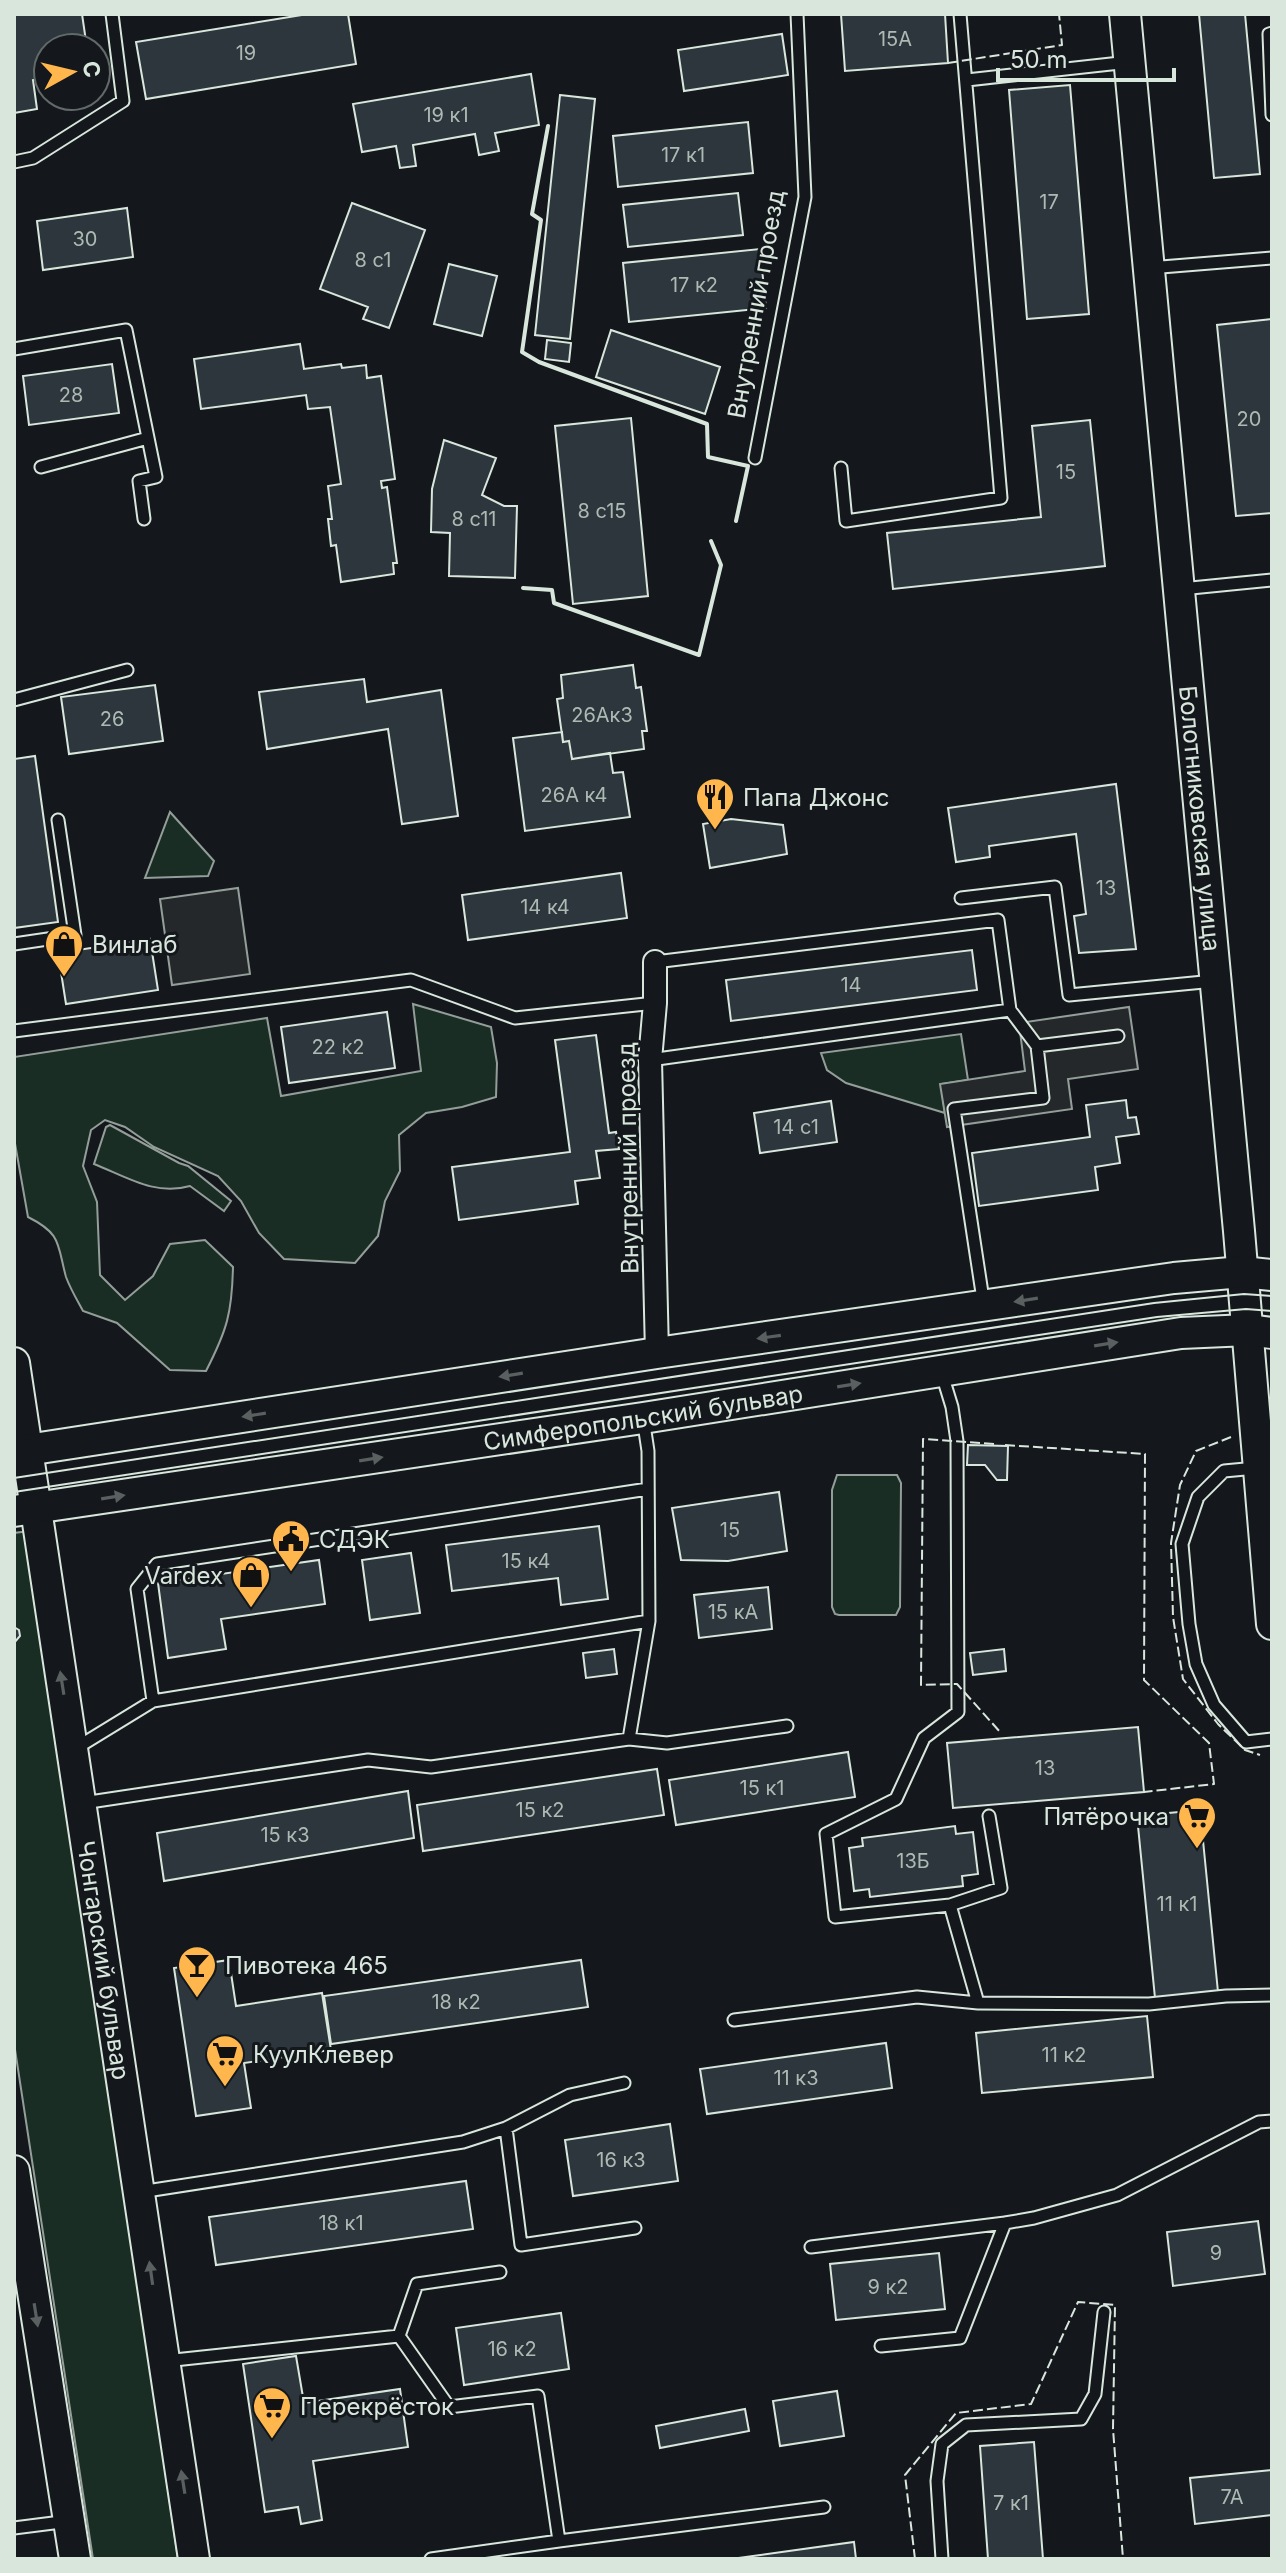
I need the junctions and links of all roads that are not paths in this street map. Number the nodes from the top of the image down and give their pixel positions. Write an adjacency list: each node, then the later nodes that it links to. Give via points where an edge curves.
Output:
1 (112, 14): 9 (lane, via 123,101 33,158)
2 (797, 14): 14 (lane, Внутренний проезд, via 805,197)
3 (960, 14): 7 (lane)
4 (1125, 14): 6 (main road, Болотниковская улица)
5 (1272, 33): 8 (lane)
6 (1129, 62): 7 (lane); 11 (main road, Болотниковская улица)
7 (967, 80): 16 (lane, via 1001,498 846,521)
8 (1272, 115)
9 (14, 162)
10 (1272, 258): 11 (lane)
11 (1149, 268): 19 (main road, Болотниковская улица)
12 (14, 349): 13 (lane, via 126,330)
13 (148, 438): 15 (lane); 17 (lane, via 156,477 139,481)
14 (755, 458)
15 (41, 467)
16 (841, 468)
17 (144, 519)
18 (1272, 580): 19 (lane)
19 (1179, 590): 26 (main road, Болотниковская улица)
20 (127, 670): 21 (lane)
21 (14, 700)
22 (58, 820): 24 (lane, via 75,935)
23 (961, 898): 26 (lane, via 1055,887 1069,995)
24 (14, 944)
25 (655, 962): 27 (street, Внутренний проезд); 28 (lane, via 998,920)
26 (1215, 981): 33 (main road, Болотниковская улица)
27 (655, 1003): 29 (lane, via 515,1018 411,980); 32 (street, Внутренний проезд)
28 (1010, 1010): 31 (lane); 32 (lane)
29 (14, 1031)
30 (1118, 1036): 31 (lane)
31 (1037, 1046): 35 (lane, via 1043,1098 954,1109)
32 (650, 1060): 37 (street, Внутренний проезд)
33 (1242, 1272): 34 (main road); 35 (main road, one-way to 35); 36 (main road, Болотниковская улица)
34 (1272, 1275)
35 (984, 1306): 37 (main road, one-way to 37)
36 (1260, 1332): 39 (main road, Симферопольский бульвар, one-way to 36, via 1181,1333); 42 (main road, Болотниковская улица)
37 (657, 1353): 41 (main road, one-way to 41)
38 (14, 1363): 41 (main road, Чонгарский бульвар)
39 (941, 1370): 40 (main road, Симферопольский бульвар, one-way to 39); 54 (lane, via 957,1441 958,1712 924,1738 896,1799 826,1834 835,1917)
40 (643, 1418): 43 (lane); 44 (main road, Симферопольский бульвар, one-way to 40)
41 (21, 1450): 44 (main road, Чонгарский бульвар)
42 (1259, 1467): 46 (main road, Болотниковская улица); 50 (lane, via 1224,1471 1198,1497 1182,1544 1196,1664 1214,1705 1246,1742)
43 (648, 1489): 45 (lane); 47 (lane, via 157,1564 137,1589)
44 (25, 1510): 51 (main road, Чонгарский бульвар, one-way to 44)
45 (649, 1621): 47 (lane); 49 (lane)
46 (1272, 1624)
47 (153, 1701): 51 (lane)
48 (787, 1726): 49 (lane, via 667,1743)
49 (629, 1739): 52 (lane, via 431,1767 368,1760)
50 (1272, 1739)
51 (73, 1750): 52 (main road, Чонгарский бульвар)
52 (80, 1803): 62 (main road, Чонгарский бульвар)
53 (989, 1816): 54 (lane, via 1001,1888)
54 (950, 1905): 56 (lane)
55 (1272, 1995): 56 (lane, via 1149,2004)
56 (978, 2003): 57 (lane, via 917,1997)
57 (734, 2020)
58 (624, 2083): 60 (lane, via 570,2095)
59 (1272, 2121): 63 (lane, via 1259,2122 1117,2195)
60 (506, 2128): 62 (lane, via 463,2142); 64 (lane, via 521,2245)
61 (14, 2171): 72 (main road, one-way to 72)
62 (139, 2192): 70 (main road, Чонгарский бульвар, one-way to 62)
63 (1005, 2223): 65 (lane); 69 (lane, via 960,2338)
64 (635, 2228)
65 (811, 2247)
66 (500, 2272): 68 (lane, via 417,2284)
67 (1104, 2312): 78 (lane, via 1095,2394 1081,2419 966,2425 942,2444 937,2481)
68 (399, 2336): 70 (lane); 74 (lane, via 449,2407 538,2396)
69 (881, 2346)
70 (165, 2361): 76 (main road, Чонгарский бульвар, one-way to 70)
71 (824, 2507): 74 (lane)
72 (69, 2521): 73 (lane); 75 (main road)
73 (14, 2528)
74 (559, 2541): 77 (lane)
75 (75, 2559)
76 (194, 2559)
77 (431, 2559)
78 (942, 2559)

